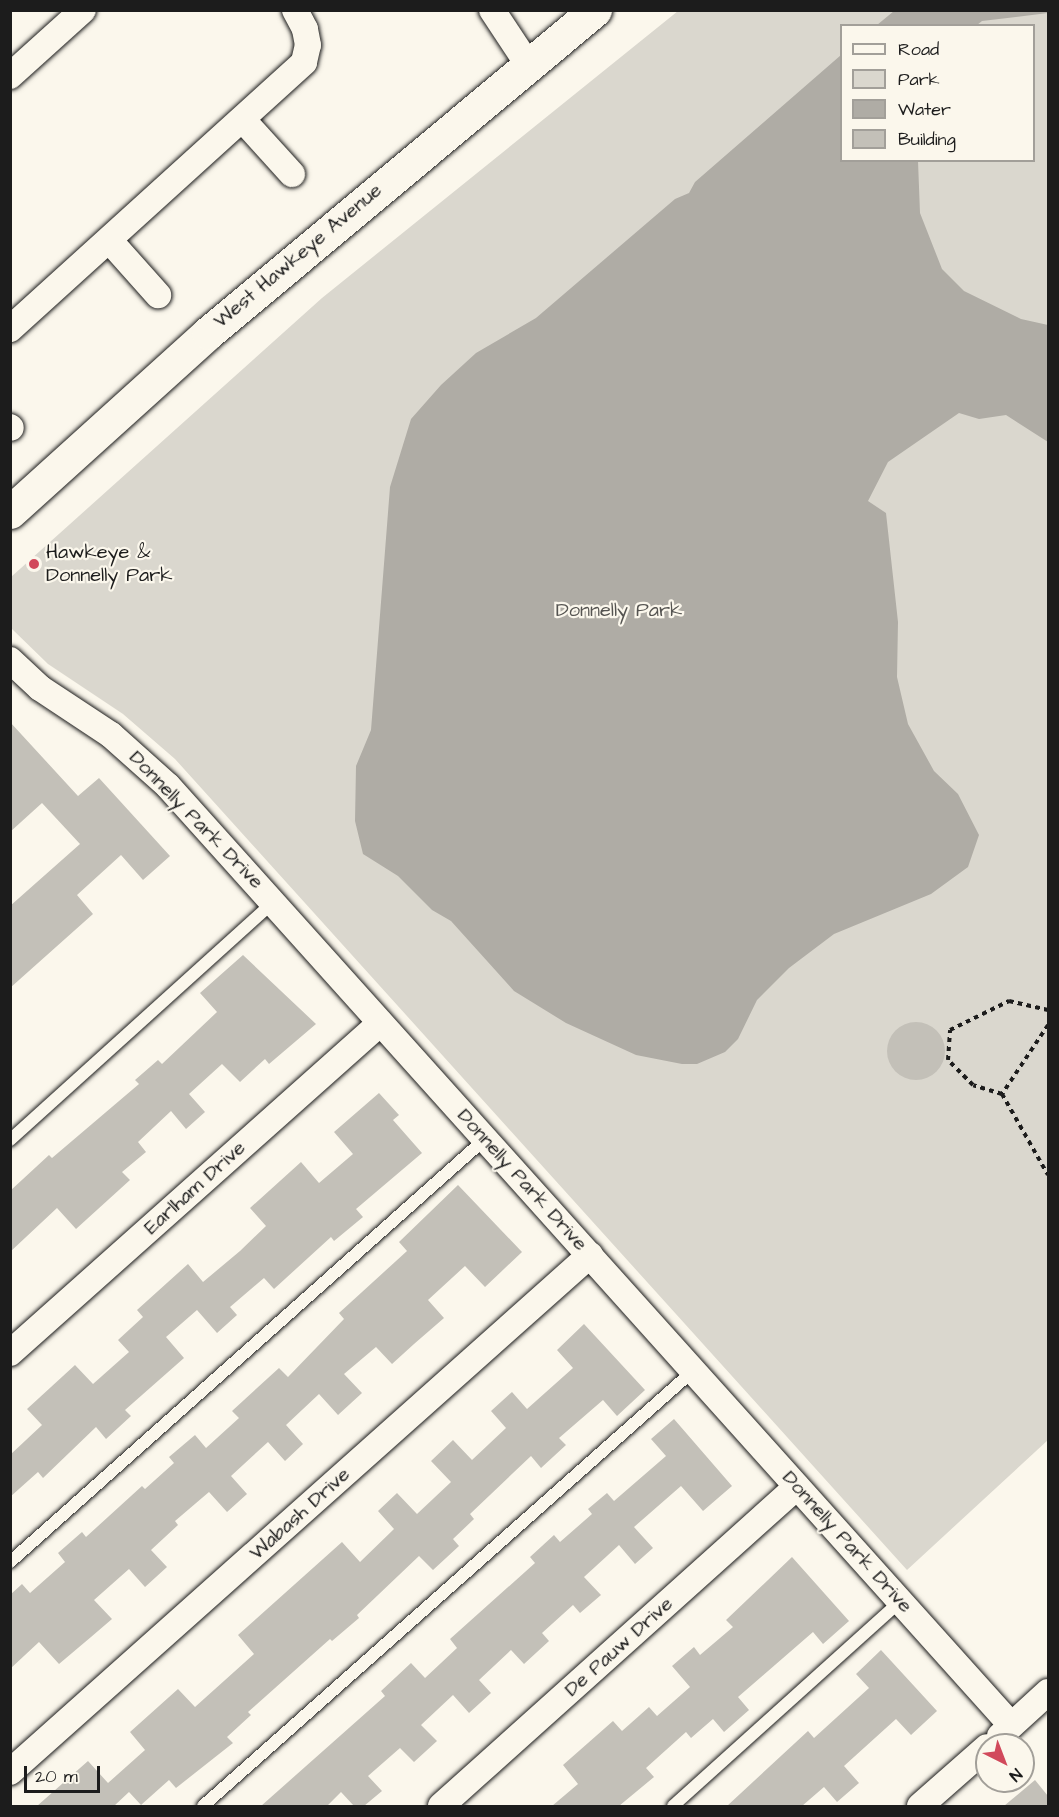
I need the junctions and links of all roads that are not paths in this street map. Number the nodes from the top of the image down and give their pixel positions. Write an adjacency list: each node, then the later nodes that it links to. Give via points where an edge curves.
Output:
1 (83, 10): 6 (street)
2 (295, 10): 7 (street, via 308,45 304,62)
3 (492, 10): 5 (street)
4 (595, 10): 5 (street, West Hawkeye Avenue)
5 (529, 66): 12 (street, West Hawkeye Avenue, via 208,333)
6 (10, 76)
7 (243, 120): 8 (street); 9 (street)
8 (292, 174)
9 (109, 240): 10 (street); 11 (street)
10 (158, 295)
11 (13, 322)
12 (10, 512)
13 (10, 660): 14 (street, Donnelly Park Drive, via 40,688 135,754)
14 (273, 902): 15 (street, Donnelly Park Drive); 17 (lane)
15 (380, 1023): 16 (street, Donnelly Park Drive); 19 (street, Earlham Drive)
16 (485, 1139): 18 (street, Donnelly Park Drive); 22 (lane)
17 (10, 1140)
18 (590, 1255): 20 (street, Donnelly Park Drive); 28 (street, Wabash Drive)
19 (10, 1353)
20 (693, 1371): 21 (street, Donnelly Park Drive); 29 (lane)
21 (796, 1487): 23 (street, Donnelly Park Drive); 30 (street, De Pauw Drive)
22 (10, 1562)
23 (901, 1601): 25 (street, Donnelly Park Drive); 31 (lane)
24 (1048, 1692): 25 (street)
25 (1011, 1725): 26 (street)
26 (1002, 1733)
27 (975, 1757): 32 (street)
28 (10, 1772)
29 (203, 1806)
30 (441, 1806)
31 (673, 1806)
32 (920, 1806)

